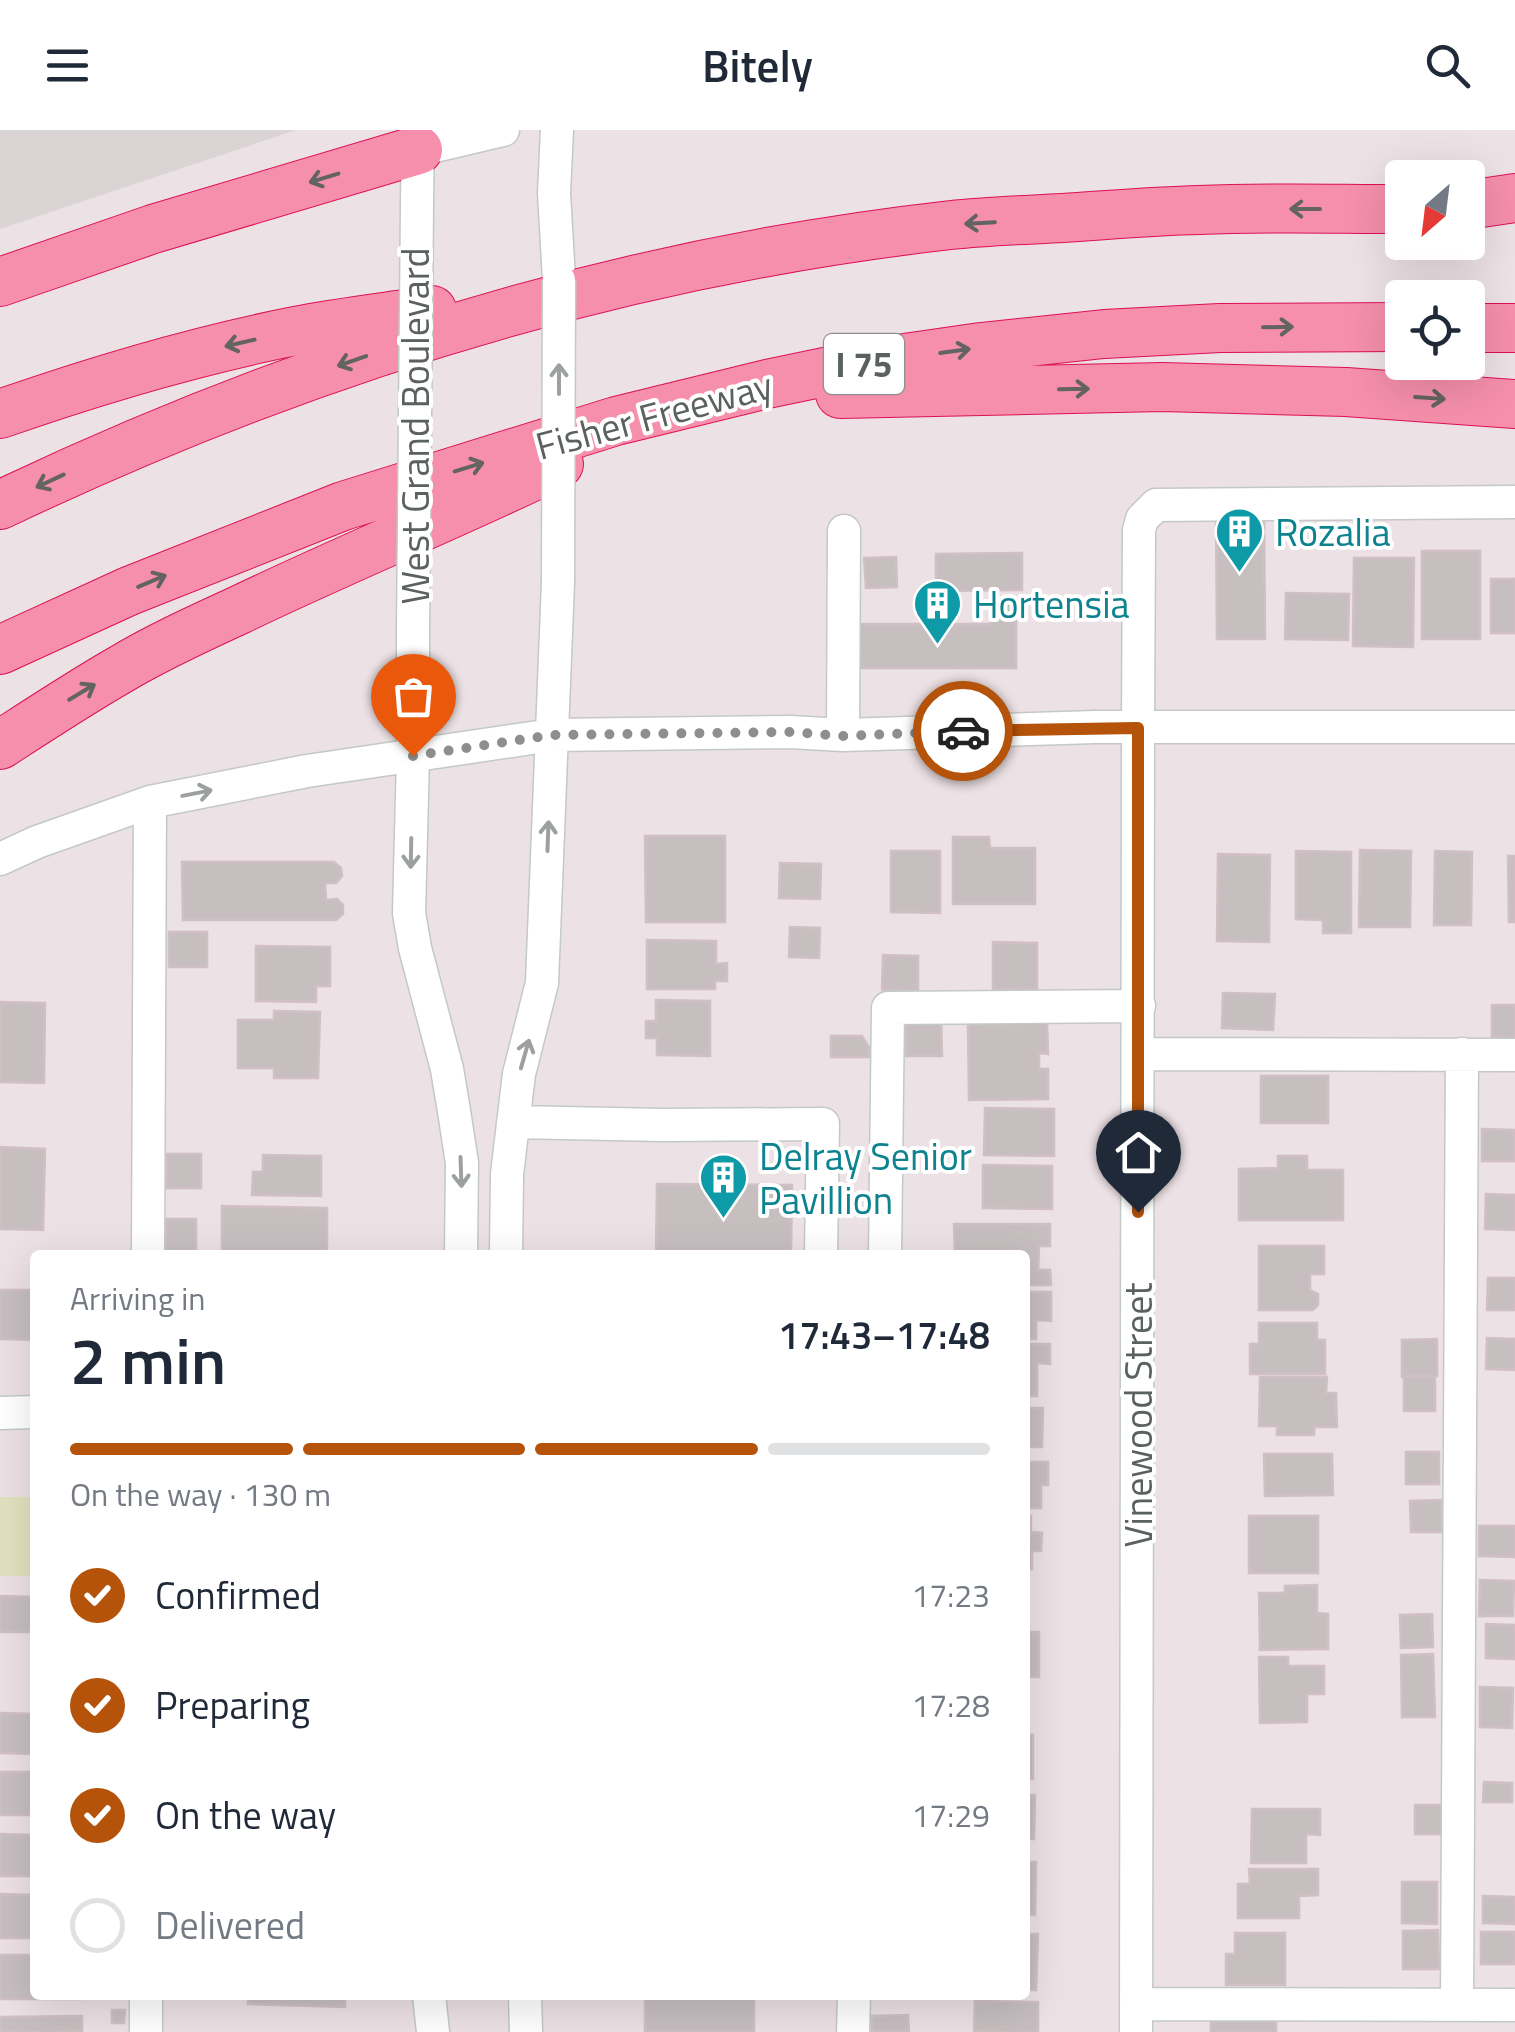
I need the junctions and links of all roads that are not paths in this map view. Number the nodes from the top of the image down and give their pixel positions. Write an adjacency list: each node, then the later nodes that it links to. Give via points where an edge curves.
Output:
1 (503, 130): 3 (street)
2 (557, 130): 23 (street, one-way to 2, bridge)
3 (418, 140): 10 (highway, one-way to 10); 26 (street, West Grand Boulevard, bridge)
4 (1515, 198): 5 (highway)
5 (1485, 204)
6 (1485, 208): 8 (highway)
7 (1385, 209): 9 (highway, one-way to 9, via 1198,210 954,225)
8 (1515, 209)
9 (648, 277): 16 (highway, one-way to 16, via 262,338); 18 (highway, one-way to 18, via 354,360 137,442)
10 (0, 282)
11 (1385, 327): 14 (highway, Fisher Freeway / I 75, one-way to 11, via 862,364 1052,340 1220,328)
12 (1485, 328): 13 (highway)
13 (1515, 328)
14 (689, 403): 15 (highway, one-way to 15, via 1162,388); 20 (highway, Fisher Freeway / I 75, one-way to 14, via 129,590 342,506); 25 (highway, one-way to 14, via 187,634)
15 (1515, 404)
16 (0, 414)
17 (1515, 502): 22 (street, Vinewood Street, via 1156,505 1139,530)
18 (0, 505)
19 (844, 530): 24 (street)
20 (0, 650)
21 (1515, 726): 22 (street)
22 (1138, 728): 24 (street); 29 (street, Vinewood Street)
23 (552, 735): 24 (street); 26 (street); 33 (street, one-way to 23, via 542,983)
24 (843, 736)
25 (0, 746)
26 (413, 756): 27 (street, one-way to 26); 35 (street, West Grand Boulevard, one-way to 35, via 409,913 457,1128)
27 (150, 802): 28 (street); 34 (street)
28 (0, 859)
29 (1139, 1006): 30 (street, Vinewood Street); 38 (street, via 888,1008)
30 (1139, 1054): 31 (street); 47 (street, Vinewood Street)
31 (1462, 1054): 32 (street); 45 (street)
32 (1515, 1055)
33 (514, 1122): 36 (street); 37 (street, via 823,1124)
34 (148, 1250)
35 (461, 1250)
36 (506, 1250)
37 (822, 1250)
38 (886, 1250)
39 (30, 1412): 40 (street)
40 (0, 1413)
41 (146, 2000): 48 (street)
42 (430, 2000): 49 (street)
43 (525, 2000): 50 (street)
44 (854, 2000): 51 (street)
45 (1457, 2005): 46 (street); 47 (street)
46 (1515, 2005)
47 (1136, 2018)
48 (146, 2032)
49 (433, 2032)
50 (526, 2032)
51 (854, 2032)

